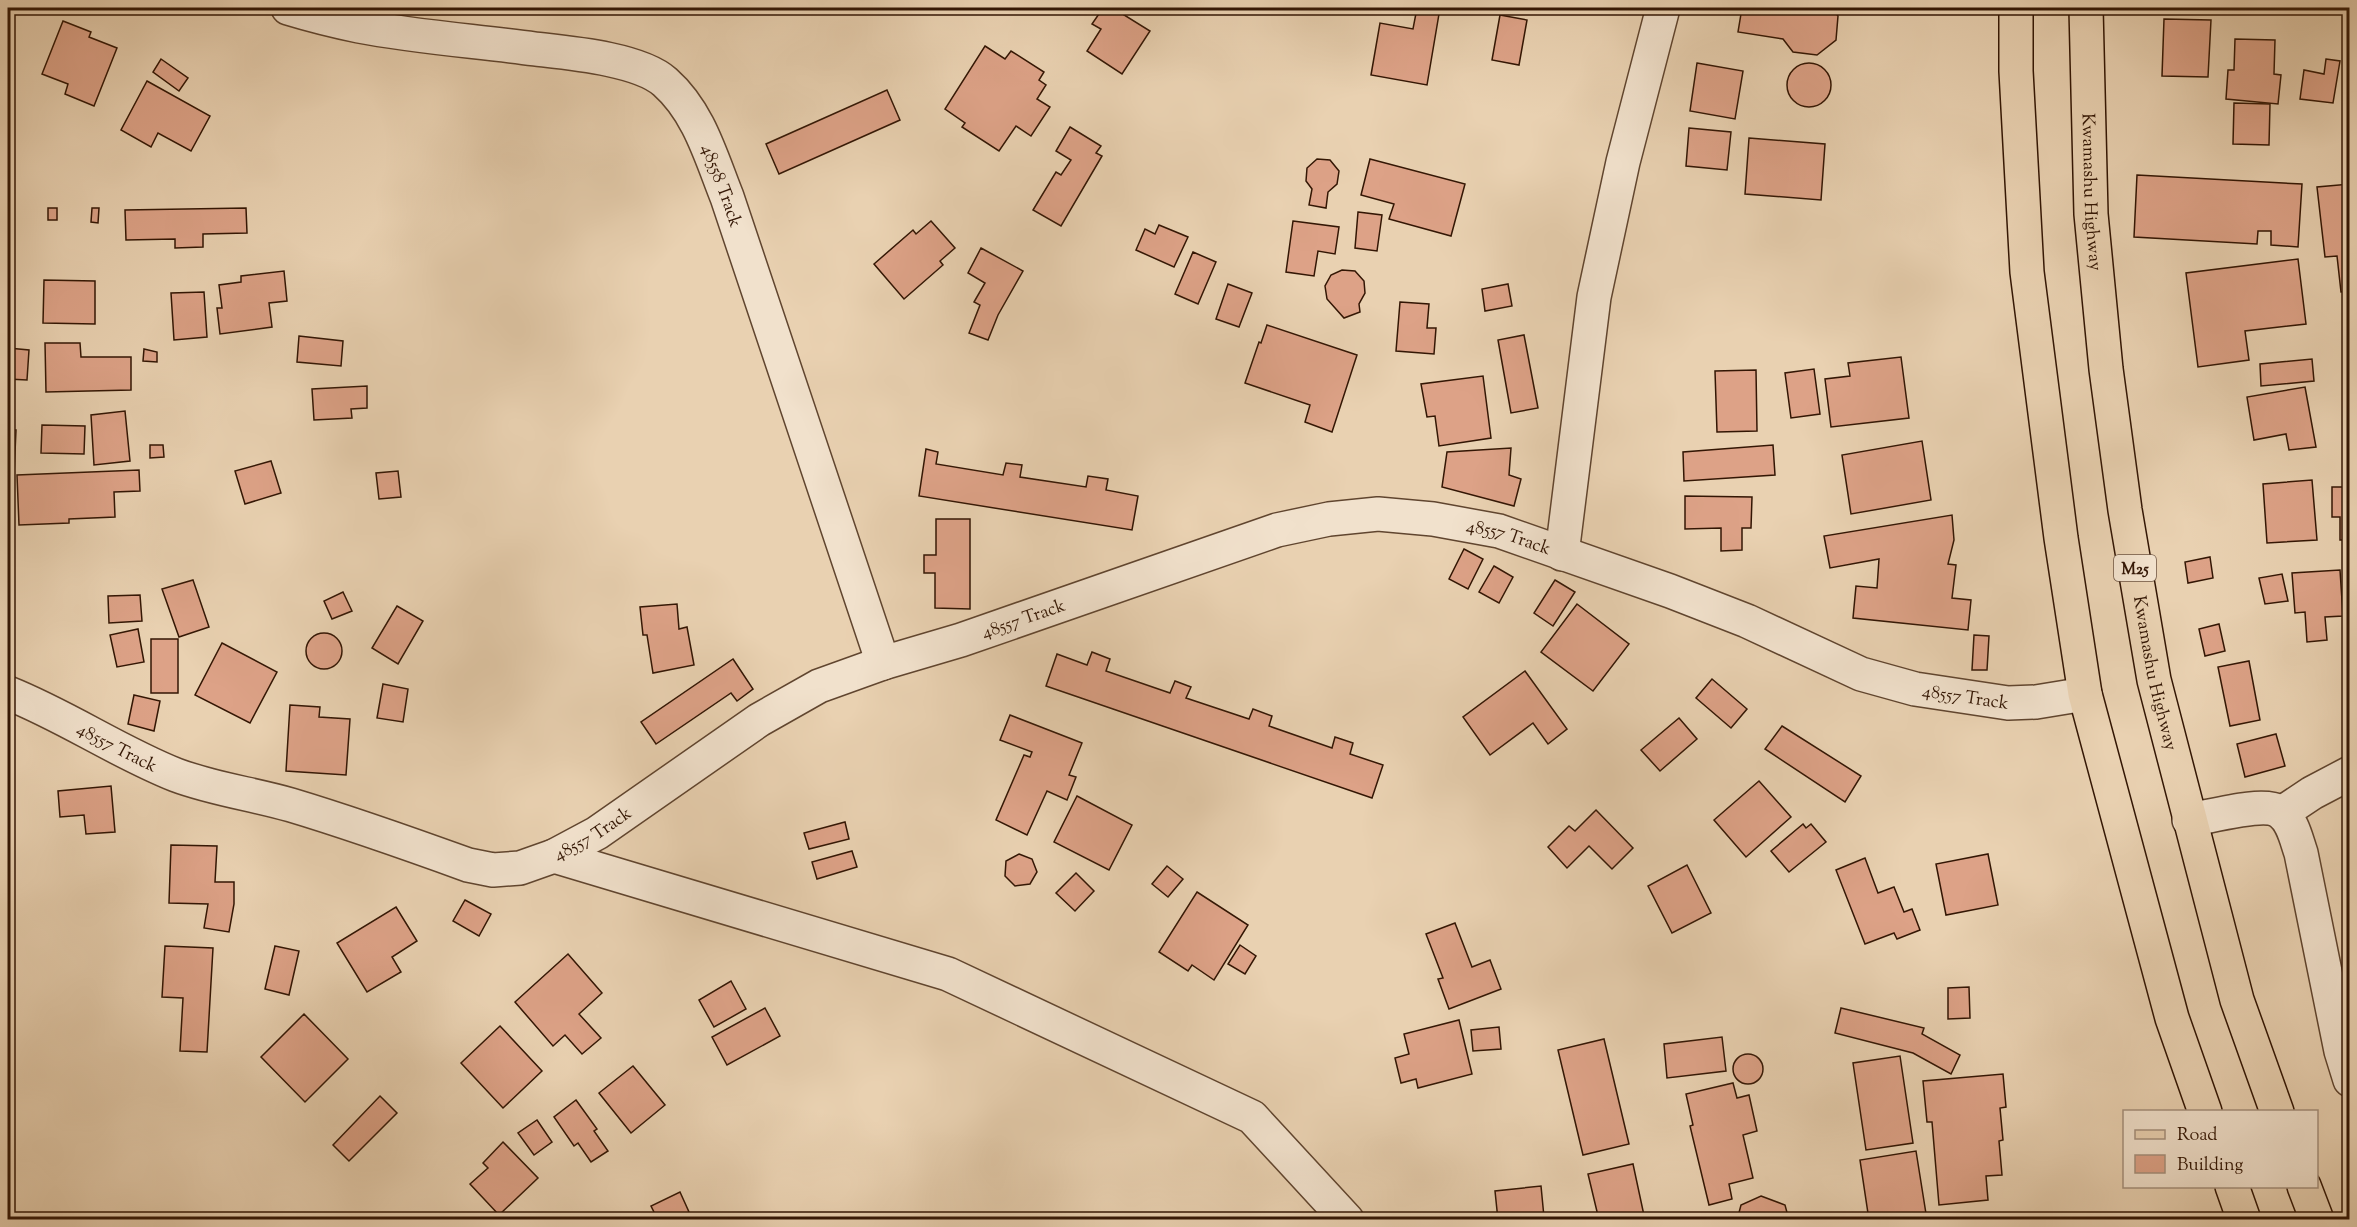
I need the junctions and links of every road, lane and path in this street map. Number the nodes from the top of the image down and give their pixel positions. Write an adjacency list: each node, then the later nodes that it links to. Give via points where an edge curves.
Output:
1 (288, 8): 6 (street, 48558 Track, via 359,26 618,62 644,70 675,91 699,127 727,197)
2 (1663, 8): 5 (street, via 1623,162 1594,297)
3 (2016, 8): 8 (main road, via 2027,272)
4 (2086, 8): 11 (main road, Kwamashu Highway / M25, via 2091,214 2108,381 2154,680)
5 (1562, 554): 6 (street, 48557 Track, via 1498,531 1433,519 1378,514 1329,519 1277,530 961,640); 8 (street, 48557 Track, via 1747,621 1862,674 1915,689 2008,703)
6 (883, 663): 12 (street, 48557 Track, via 819,686 759,720 597,833)
7 (8, 693): 12 (street, 48557 Track, via 177,775 290,805 468,865 493,870 520,868)
8 (2085, 694): 14 (main road, via 2172,1018)
9 (2349, 773): 10 (street)
10 (2282, 813): 11 (street, via 2273,808 2252,809); 13 (street, via 2291,824 2301,853)
11 (2189, 820): 15 (main road, Kwamashu Highway / M25, via 2237,1000)
12 (554, 856): 18 (street, via 948,974 1252,1117)
13 (2349, 1080)
14 (2204, 1110)
15 (2276, 1110)
16 (2233, 1188): 19 (main road)
17 (2305, 1188): 20 (main road)
18 (1347, 1220)
19 (2244, 1220)
20 (2317, 1220)

